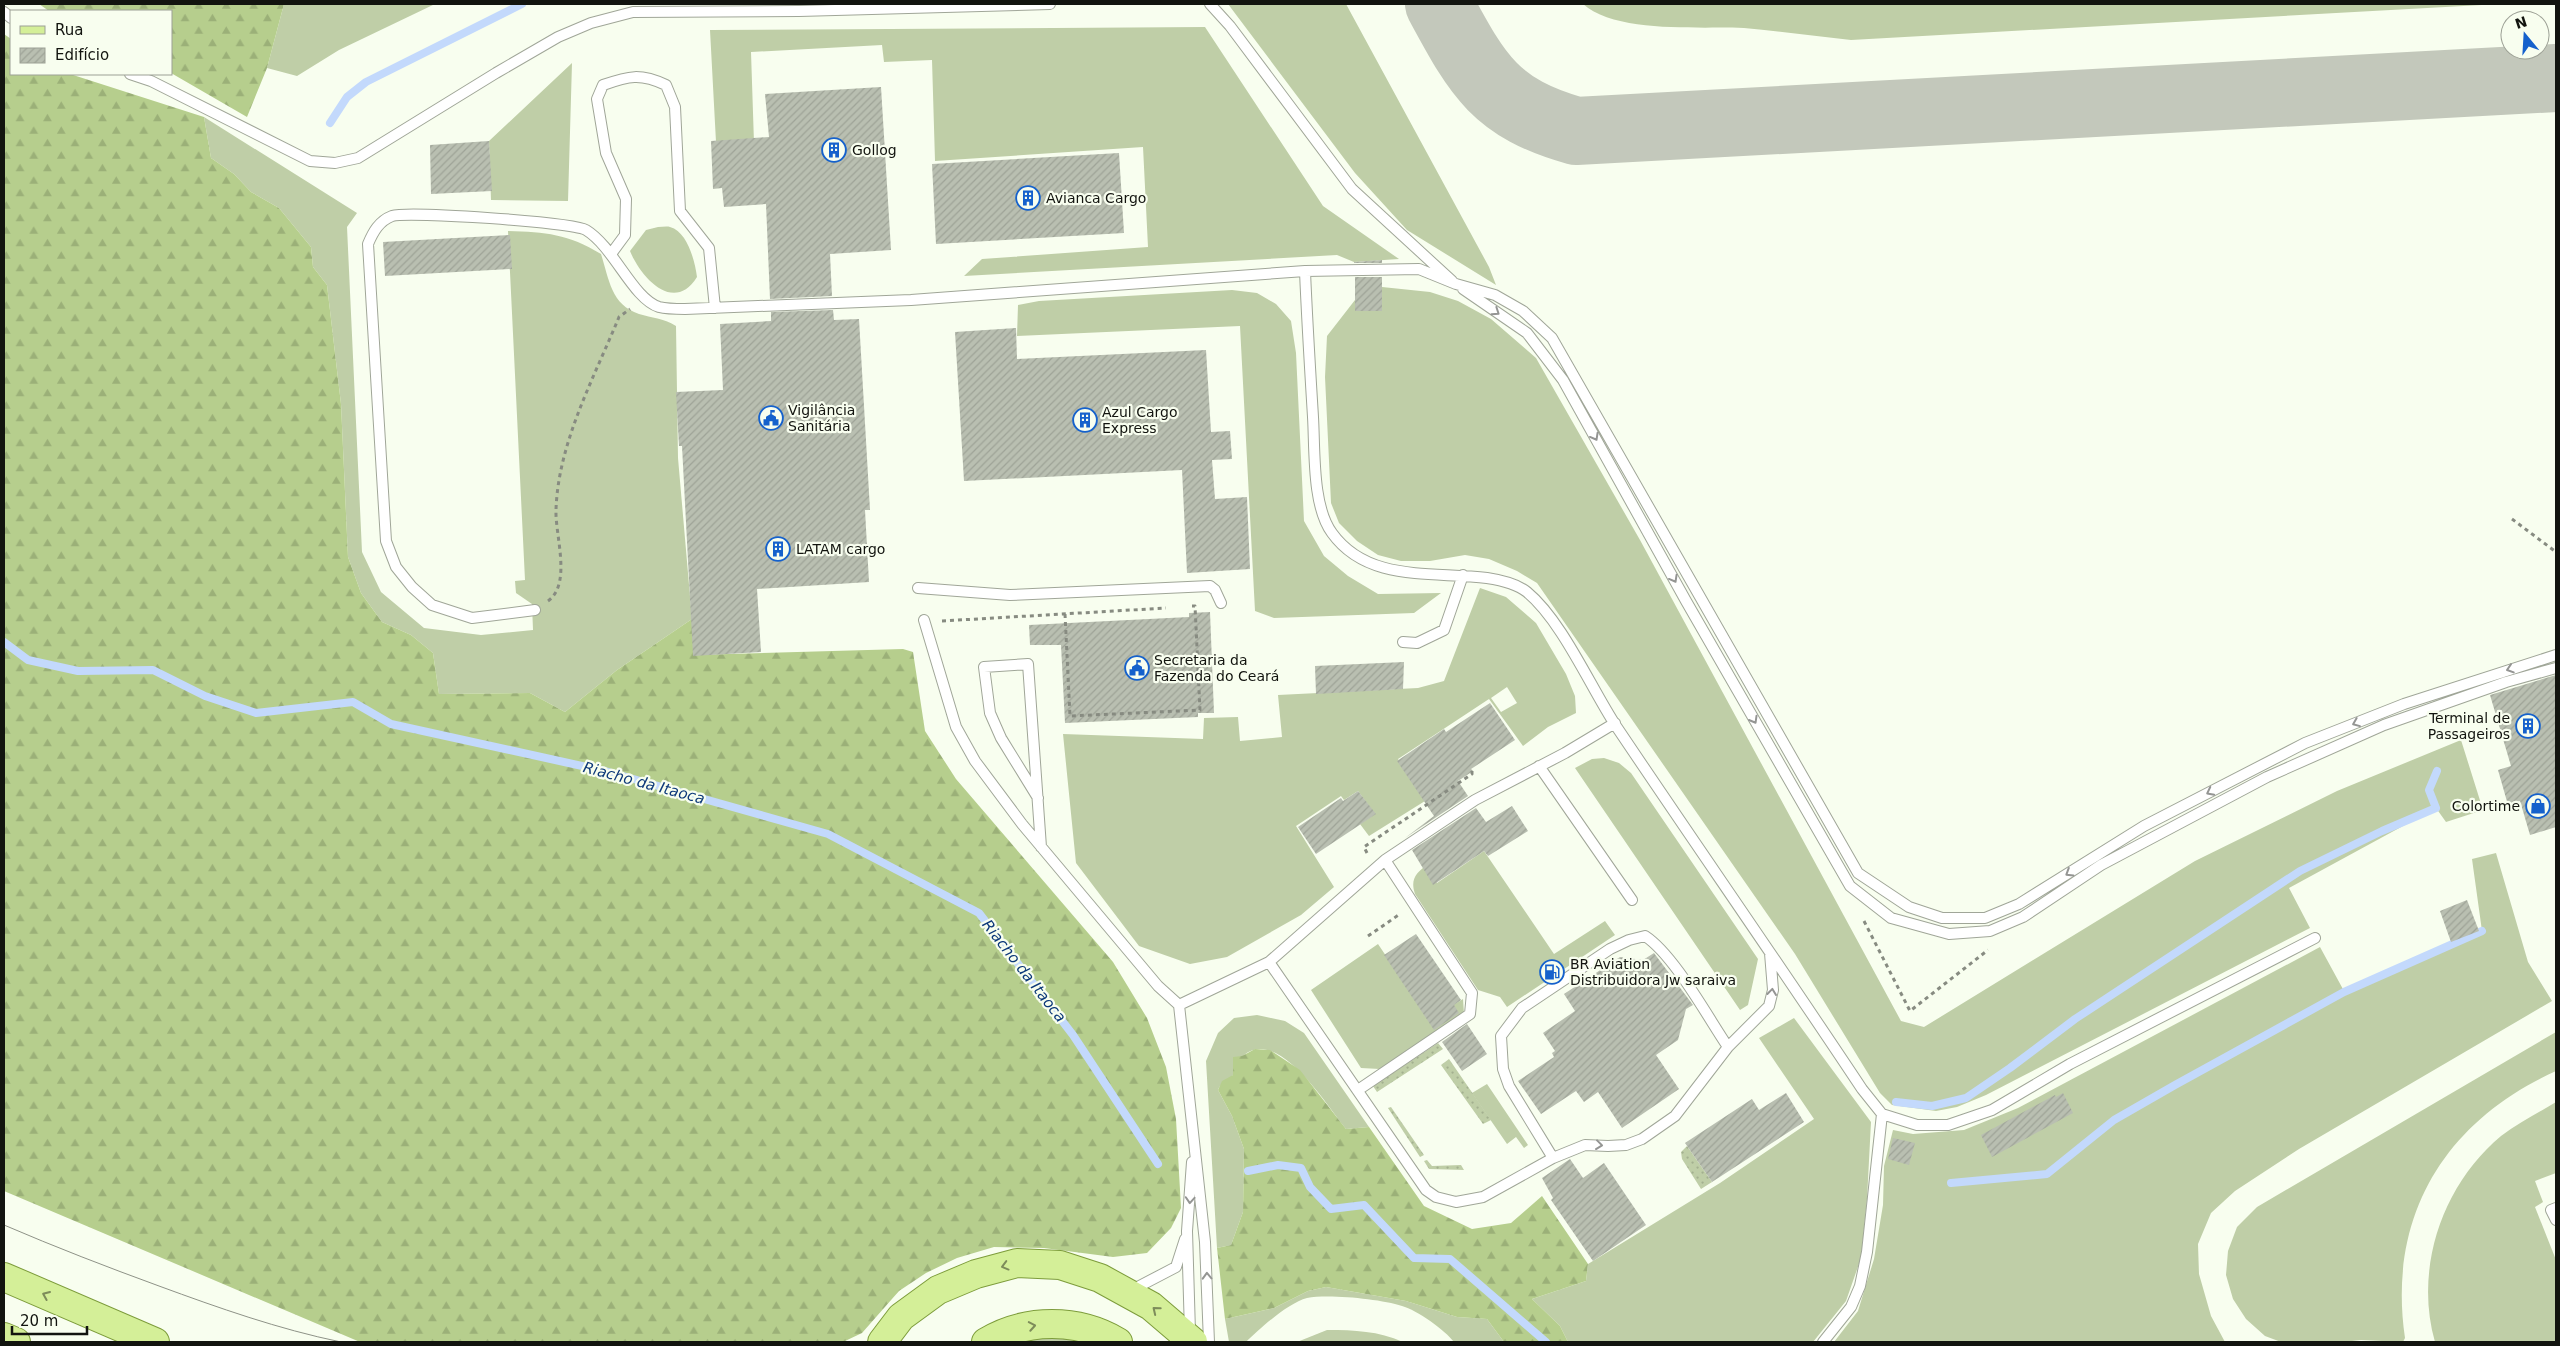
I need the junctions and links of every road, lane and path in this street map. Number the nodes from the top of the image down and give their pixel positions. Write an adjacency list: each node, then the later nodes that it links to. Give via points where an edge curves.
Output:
1 (1050, 4): 3 (lane, via 633,12 591,23 558,38 358,158 336,163 310,161 201,105)
2 (1210, 4): 6 (lane, via 1352,189)
3 (133, 75)
4 (611, 254): 7 (lane); 8 (lane, via 625,235 626,199 606,153 598,98 603,85 623,78 648,76 666,85 675,107 680,211 709,248); 16 (lane, via 585,229 558,223 419,215 392,216 374,229 368,244 386,541 396,567 432,605 472,618)
5 (1305, 271): 6 (lane, via 1419,269); 8 (lane, via 911,300); 11 (lane, via 1317,474 1322,512 1331,532 1368,563 1406,573)
6 (1456, 284): 21 (lane, one-way to 6, via 2404,704 2305,743 2144,826 2019,904 1985,918 1942,918 1909,907 1858,872 1552,338 1523,311 1495,295); 22 (lane, one-way to 22, via 1527,333 1564,380 1686,601 1850,886 1892,918 1949,934 1990,931 2023,917 2101,866 2267,777 2384,725)
7 (643, 298): 8 (lane, via 658,307); 16 (path, via 619,317 567,444 556,509 562,573 555,596)
8 (715, 308)
9 (2512, 519): 10 (path)
10 (2556, 552)
11 (1464, 575): 20 (lane, via 1444,630 1417,643); 23 (lane, via 1501,580 1524,589 1545,609)
12 (918, 588): 13 (lane, via 1010,595 1210,586)
13 (1221, 603)
14 (1185, 607): 17 (path, via 1195,606 1200,710 1070,716)
15 (1175, 608): 17 (path)
16 (536, 610)
17 (1066, 614): 19 (path, via 941,621)
18 (924, 620): 19 (lane)
19 (928, 635): 26 (lane, via 956,728 975,761)
20 (1402, 642)
21 (2556, 655)
22 (2556, 668)
23 (1614, 723): 24 (lane); 32 (lane)
24 (1539, 766): 27 (lane, via 1475,800); 28 (lane)
25 (1038, 798): 25 (lane, via 1028,664 984,667 990,713 1001,738); 26 (lane)
26 (1042, 847): 34 (lane, via 1158,986)
27 (1385, 860): 33 (lane); 36 (lane, via 1472,993 1470,1014)
28 (1632, 900)
29 (1861, 916): 31 (path, via 1910,1011)
30 (2315, 938): 37 (lane, via 2070,1064 1992,1110 1948,1125 1916,1125)
31 (1992, 947)
32 (1770, 951): 35 (lane, one-way to 32, via 1769,1006 1773,990); 37 (lane)
33 (1269, 962): 34 (lane); 36 (lane)
34 (1179, 1006): 38 (lane)
35 (1728, 1047): 39 (lane, one-way to 35, via 1585,1144 1608,1146 1642,1139 1675,1116); 39 (lane, via 1654,942 1645,936 1610,949 1522,1008 1501,1036 1503,1069 1509,1086)
36 (1358, 1090): 39 (lane, via 1426,1190 1436,1197 1456,1202 1483,1197)
37 (1882, 1114): 52 (lane, via 1867,1252 1860,1286 1851,1307)
38 (1194, 1134): 42 (lane, one-way to 42); 51 (lane, one-way to 38, via 1206,1242)
39 (1553, 1158)
40 (2556, 1208): 41 (lane, via 2551,1210)
41 (2556, 1220)
42 (1187, 1231): 44 (lane, via 1176,1267); 51 (lane)
43 (4, 1277): 47 (main road, one-way to 43)
44 (1127, 1292): 48 (main road, one-way to 48, via 1100,1278 1060,1266 1017,1263 976,1274 938,1290 901,1317); 51 (main road, one-way to 44, via 1151,1306)
45 (4, 1337): 46 (main road)
46 (16, 1342)
47 (155, 1342)
48 (882, 1342)
49 (986, 1342): 50 (main road, one-way to 50, via 1020,1328 1052,1323 1083,1327)
50 (1118, 1342)
51 (1196, 1342)
52 (1823, 1342)

